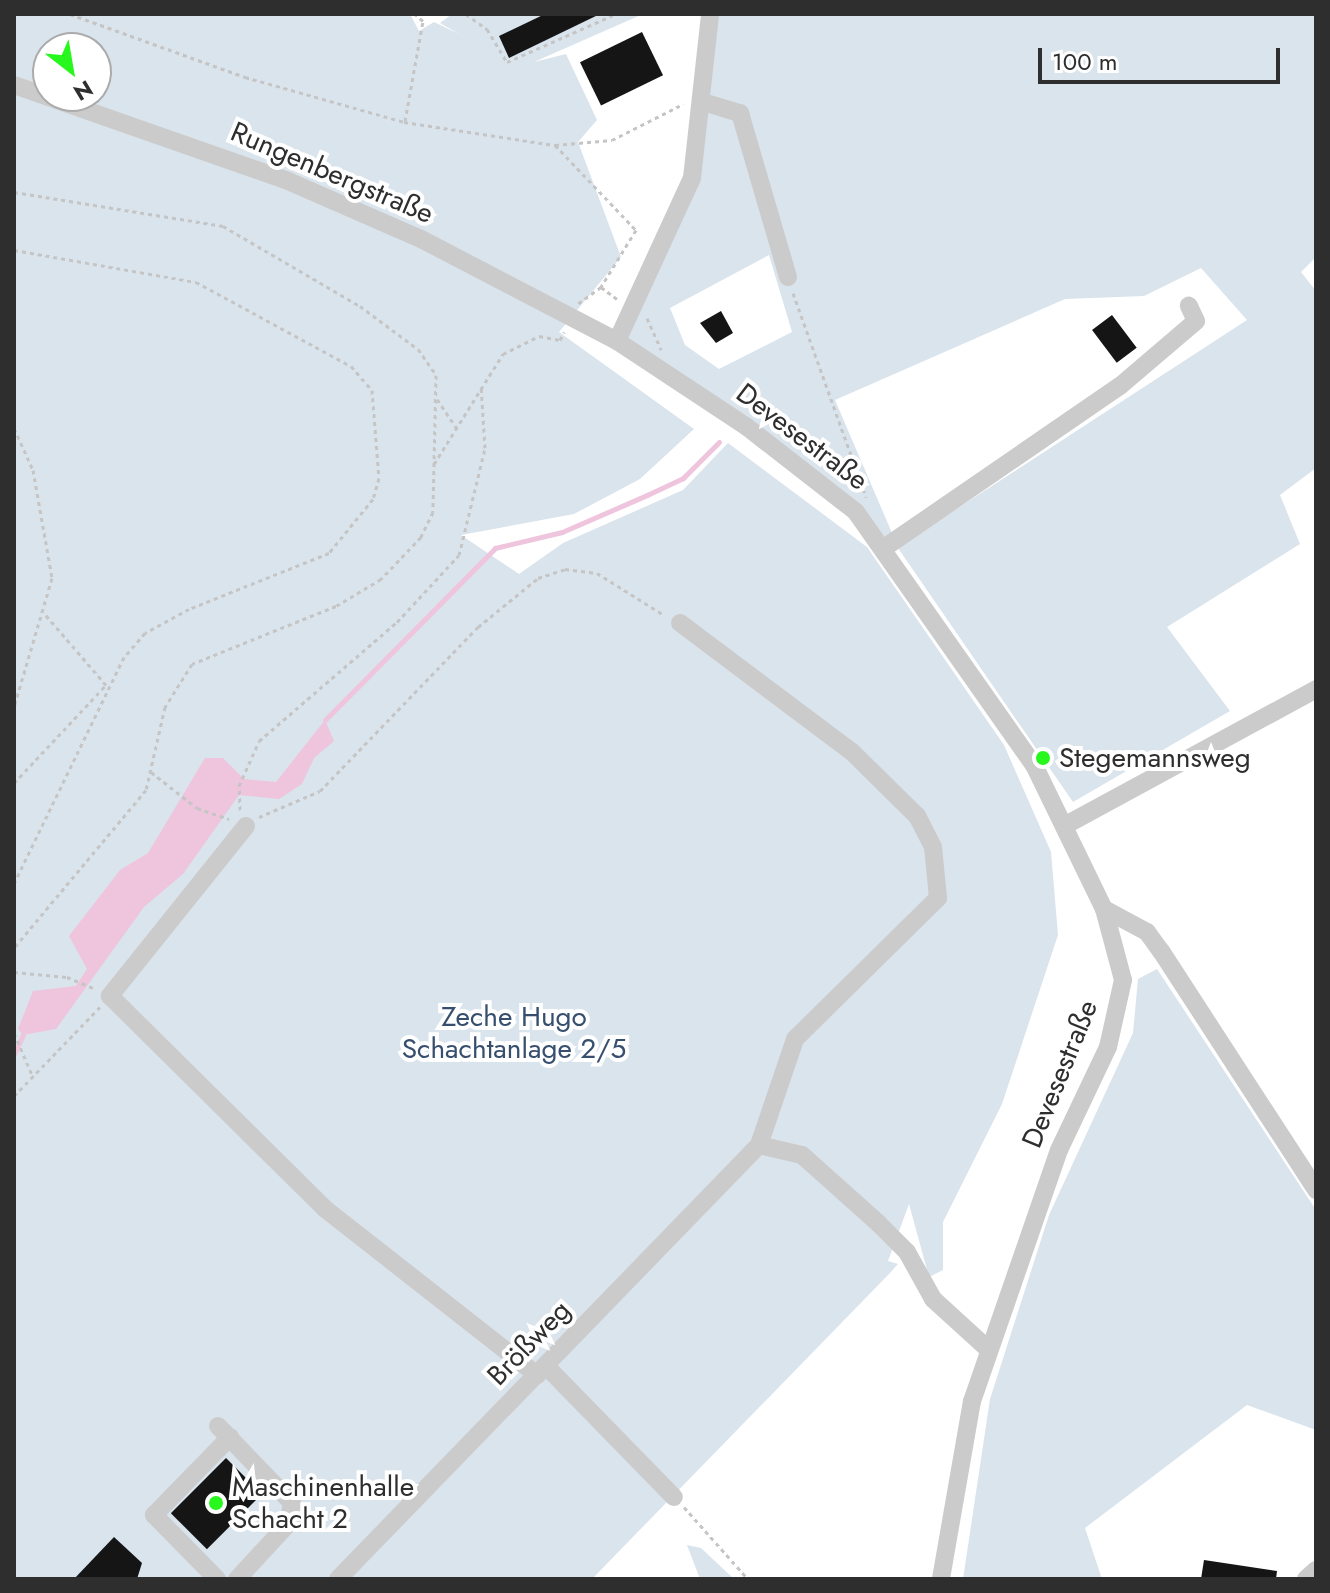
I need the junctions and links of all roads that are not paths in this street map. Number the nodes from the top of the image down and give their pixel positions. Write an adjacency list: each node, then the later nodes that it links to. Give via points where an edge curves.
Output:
1 (710, 14): 3 (street)
2 (14, 85): 6 (street, Rungenbergstraße, via 288,181 421,239)
3 (703, 102): 4 (street, via 740,113); 6 (street, via 692,178)
4 (788, 277)
5 (1189, 306): 7 (street, via 1196,321 1120,386)
6 (617, 341): 7 (street, Devesestraße, via 820,483)
7 (884, 548): 11 (street, Devesestraße, via 1035,767)
8 (680, 623): 13 (street, via 852,752 917,816 941,878 938,898 914,927 795,1039)
9 (1316, 689): 11 (street)
10 (246, 826): 16 (street, via 110,996 324,1208)
11 (1064, 826): 12 (street, Devesestraße)
12 (1104, 909): 14 (street, via 1154,941); 15 (street, Devesestraße, via 1123,980 1119,1012 1059,1150)
13 (759, 1145): 15 (street, via 813,1165 907,1252 933,1299); 16 (street, Brößweg)
14 (1316, 1190)
15 (988, 1349): 22 (street, Devesestraße)
16 (542, 1371): 17 (street); 21 (street, Brößweg)
17 (674, 1497)
18 (1316, 1570): 23 (street)
19 (217, 1579): 20 (street, via 154,1515 224,1431 292,1503 288,1524)
20 (237, 1579)
21 (338, 1579)
22 (941, 1579)
23 (1306, 1579)

